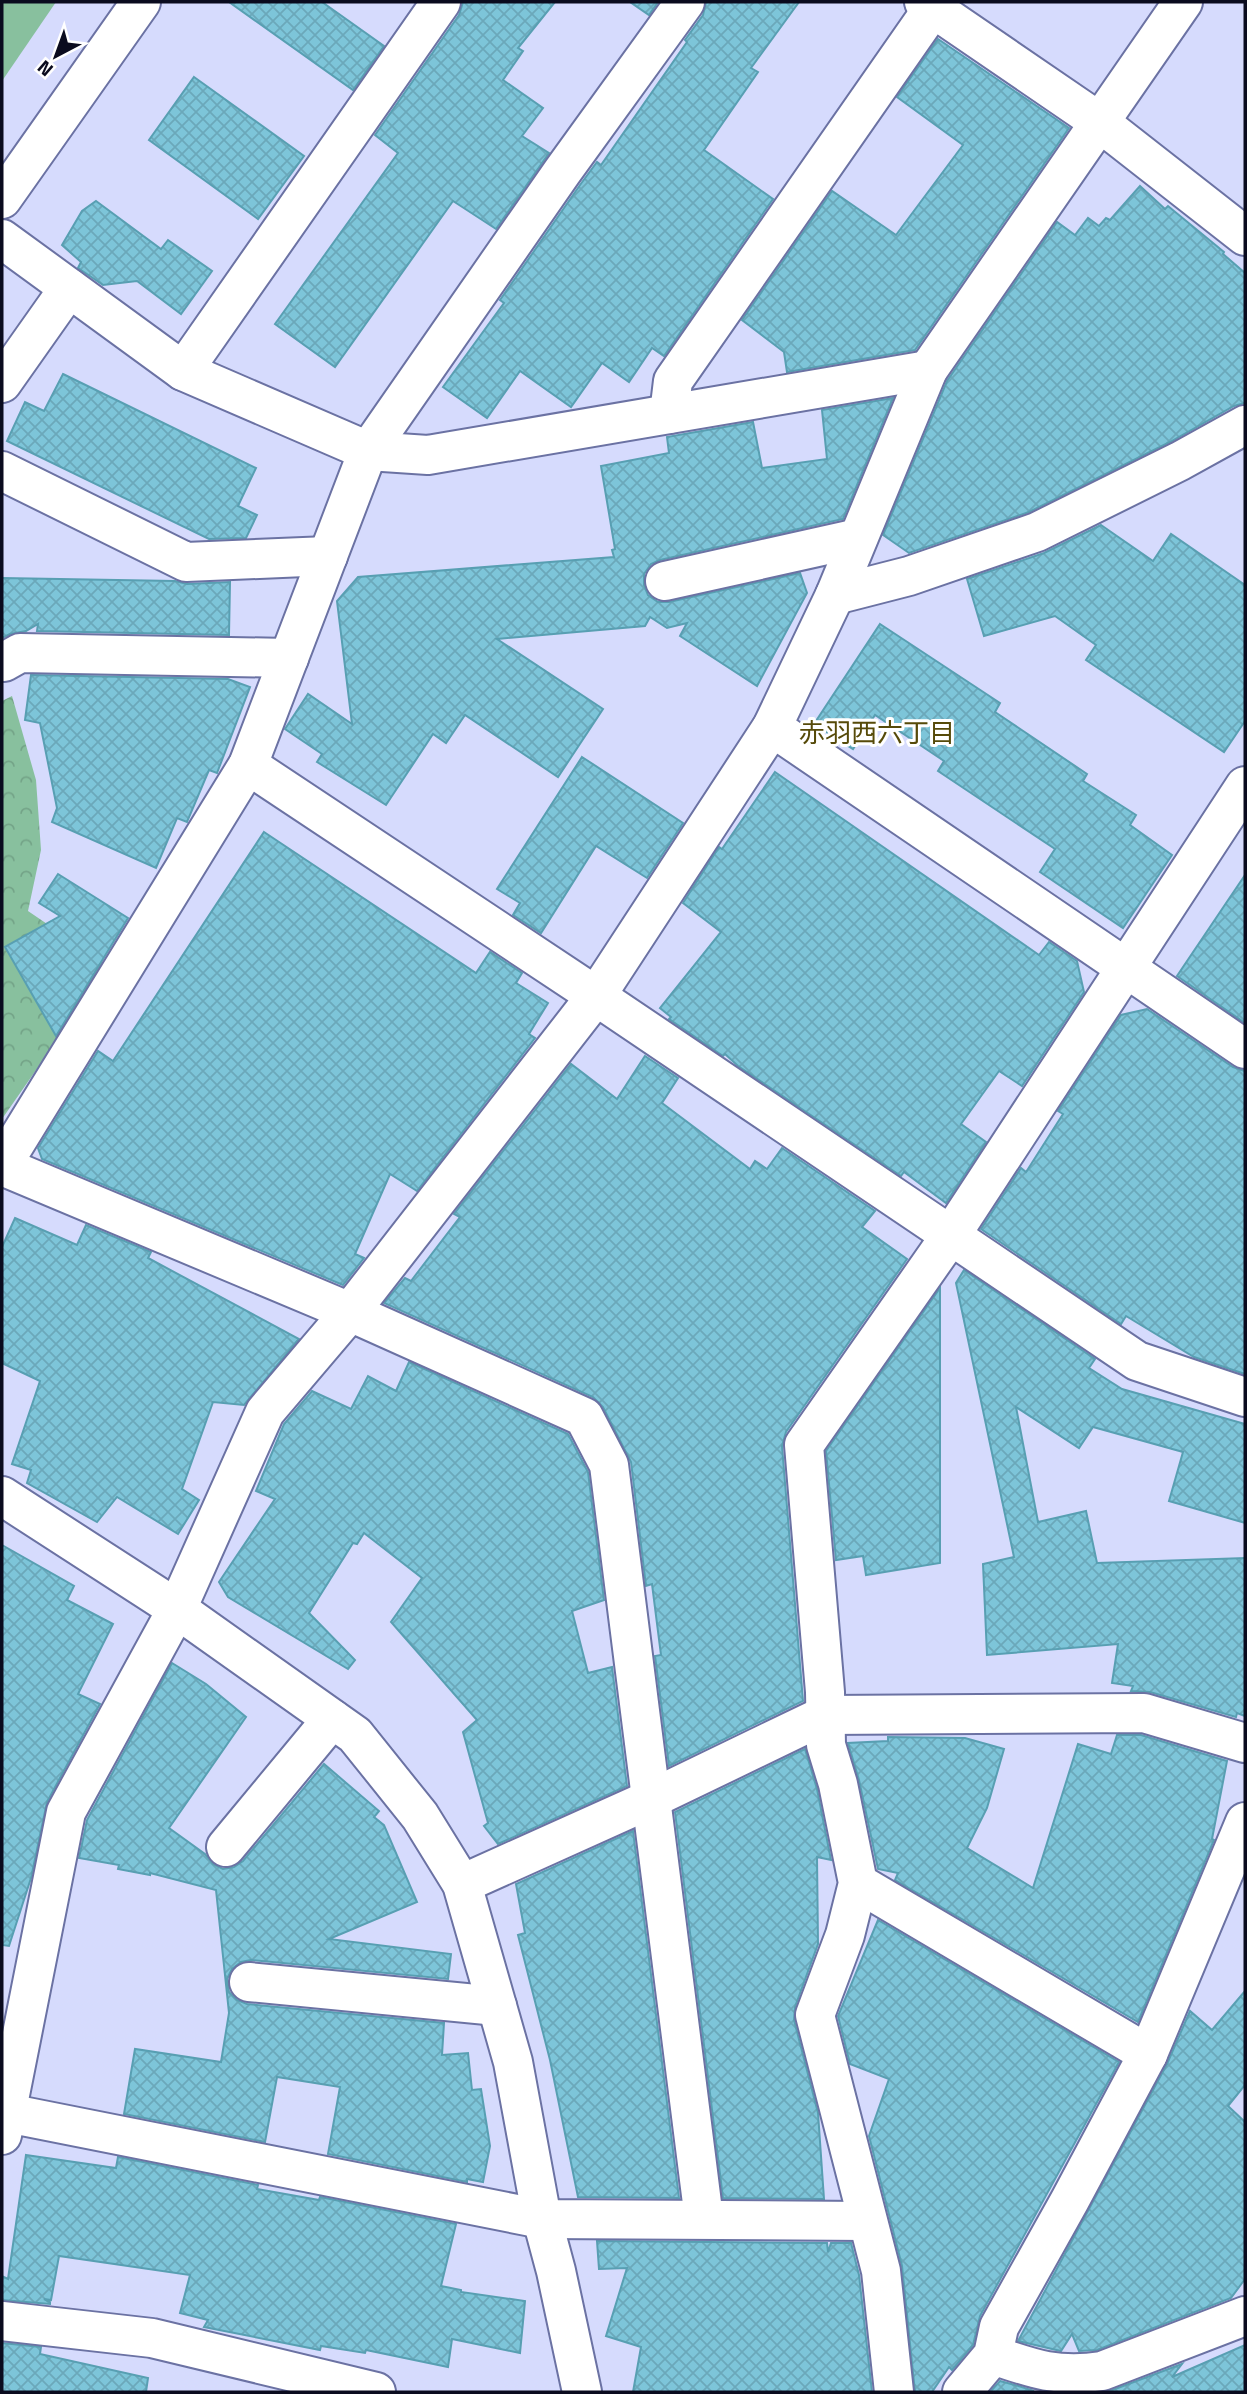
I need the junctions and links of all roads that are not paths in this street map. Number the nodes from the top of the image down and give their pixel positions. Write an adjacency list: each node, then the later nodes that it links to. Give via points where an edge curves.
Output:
1 (141, 2): 7 (street)
2 (441, 2): 12 (street)
3 (685, 2): 16 (street)
4 (1183, 2): 6 (street)
5 (929, 5): 6 (street); 14 (street, via 673,381)
6 (1098, 121): 8 (street); 11 (street)
7 (2, 200)
8 (1245, 236)
9 (2, 239): 10 (street)
10 (69, 288): 12 (street); 13 (street)
11 (928, 370): 14 (street); 18 (street)
12 (183, 371): 16 (street)
13 (2, 383)
14 (669, 414): 16 (street, via 428,455)
15 (1245, 425): 21 (street, via 1037,532 909,576)
16 (368, 451): 19 (street)
17 (2, 471): 19 (street, via 186,562)
18 (858, 538): 20 (street); 21 (street)
19 (328, 556): 22 (street)
20 (665, 581)
21 (835, 595): 24 (street)
22 (289, 658): 23 (street, via 20,653); 25 (street)
23 (4, 662)
24 (772, 727): 27 (street); 28 (street)
25 (248, 765): 28 (street); 30 (street)
26 (1245, 786): 27 (street)
27 (1126, 968): 29 (street); 31 (street)
28 (596, 996): 31 (street); 32 (street)
29 (1245, 1049)
30 (2, 1166): 32 (street)
31 (951, 1235): 33 (street, via 1137,1361); 36 (street, via 804,1445)
32 (350, 1312): 35 (street, via 265,1412); 39 (street, via 584,1417 609,1465)
33 (1245, 1397)
34 (2, 1496): 35 (street)
35 (177, 1609): 37 (street); 47 (street, via 66,1812)
36 (825, 1715): 38 (street, via 1144,1713); 39 (street); 42 (street, via 826,1745)
37 (332, 1719): 41 (street); 43 (street, via 355,1735 420,1816)
38 (1245, 1742)
39 (651, 1800): 43 (street); 49 (street)
40 (1245, 1822): 46 (street)
41 (226, 1847)
42 (858, 1883): 46 (street); 50 (street, via 845,1936 815,2015)
43 (463, 1884): 45 (street)
44 (249, 1982): 45 (street)
45 (497, 2006): 48 (street, via 513,2062)
46 (1148, 2054): 53 (street, via 999,2327)
47 (3, 2120): 48 (street)
48 (542, 2219): 49 (street); 55 (street)
49 (704, 2219): 50 (street)
50 (866, 2221): 56 (street, via 881,2271)
51 (1245, 2316): 53 (street, via 1081,2375 1039,2372)
52 (2, 2321): 54 (street, via 152,2338)
53 (993, 2355): 57 (street)
54 (376, 2392)
55 (582, 2392)
56 (894, 2392)
57 (962, 2392)

